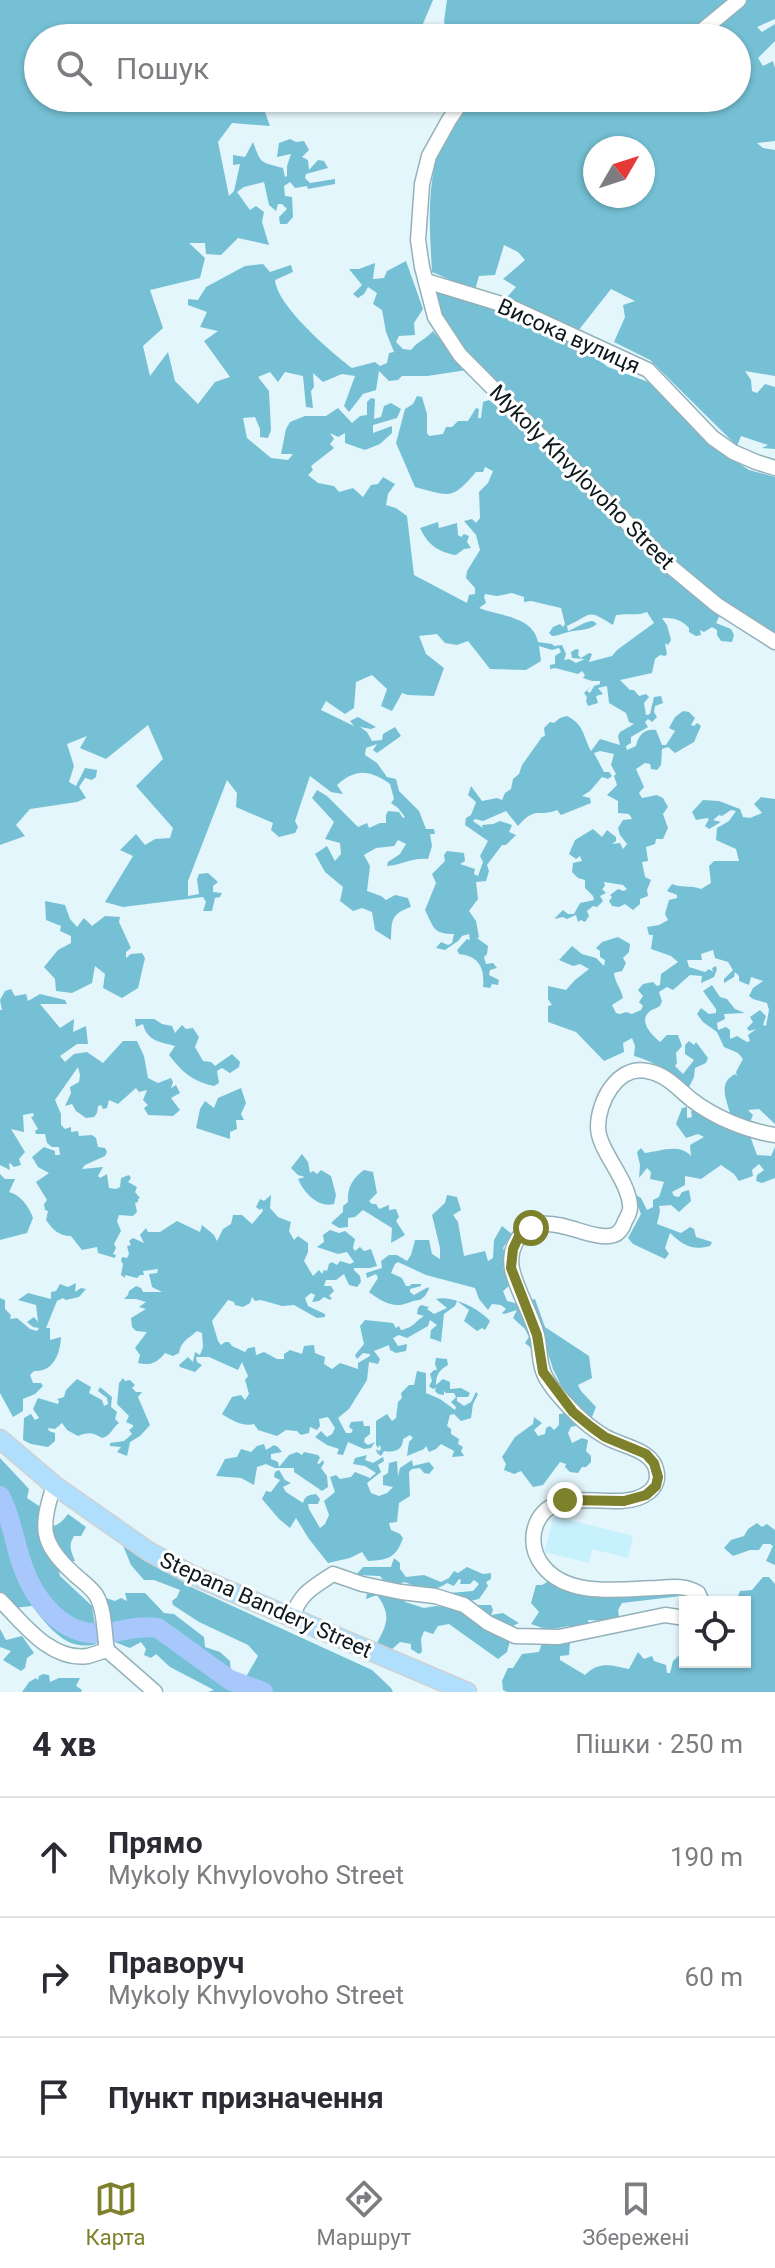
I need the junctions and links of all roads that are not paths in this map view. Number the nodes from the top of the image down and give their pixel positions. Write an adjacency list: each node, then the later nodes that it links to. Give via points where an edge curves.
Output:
1 (739, 0): 2 (street)
2 (710, 24)
3 (454, 112): 4 (street, Mykoly Khvylovoho Street, via 429,156 422,184 418,240)
4 (426, 281): 5 (street, Висока вулиця, via 511,307 648,370 713,438); 6 (street, Mykoly Khvylovoho Street, via 435,317 460,355 670,566 717,605)
5 (775, 468)
6 (775, 642)
7 (775, 1135): 10 (street, via 725,1119 660,1075 645,1070 625,1074 608,1091 597,1125 631,1208 621,1230 614,1236 595,1235 542,1224 519,1236 513,1249 511,1268 537,1335 543,1372 573,1412 605,1437 646,1454 658,1477 646,1495 624,1501 565,1500 551,1507 539,1518 533,1535 535,1553 552,1575 592,1589 682,1587)
8 (0, 1439): 9 (main road, Stepana Bandery Street)
9 (54, 1485): 13 (main road, Stepana Bandery Street, via 148,1551); 14 (street, via 45,1515 47,1541 60,1561 96,1594)
10 (699, 1596)
11 (0, 1600): 14 (street, via 60,1654 86,1656)
12 (679, 1617): 13 (street, via 665,1615 559,1637 515,1636 464,1605 333,1574 298,1600)
13 (291, 1619): 16 (main road, Stepana Bandery Street)
14 (107, 1650): 15 (street)
15 (155, 1692)
16 (467, 1692)

